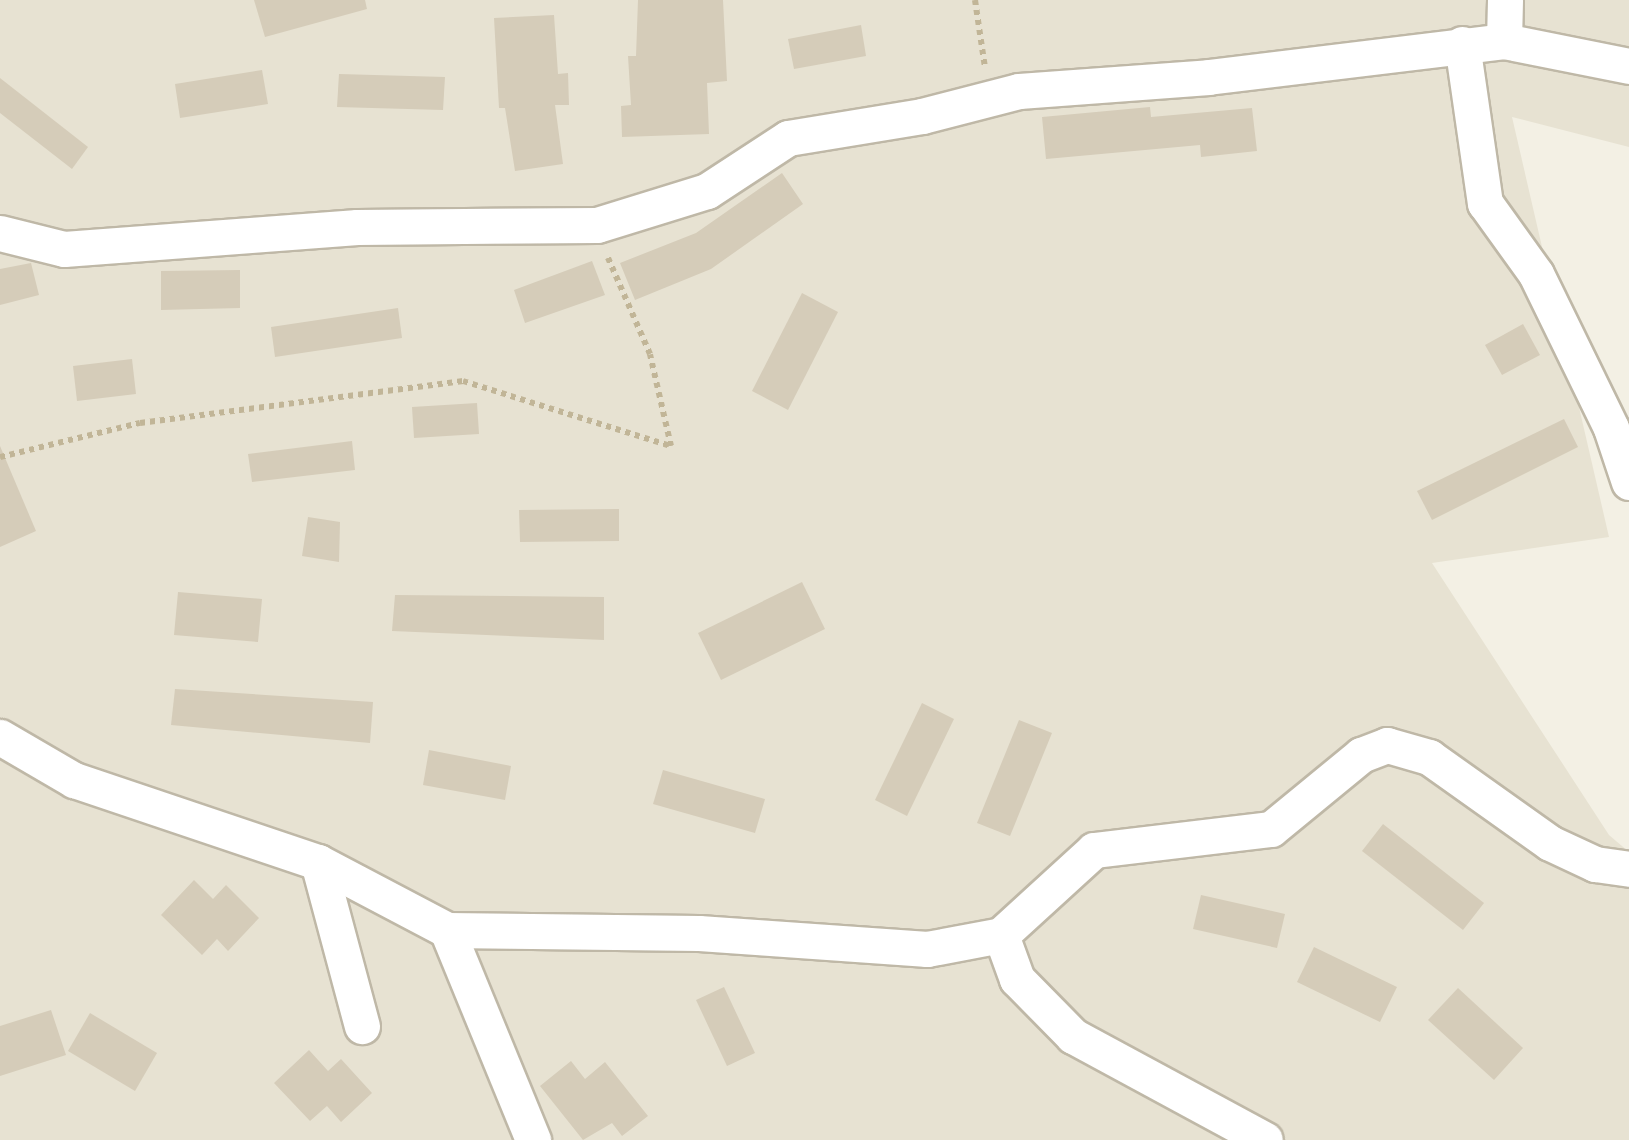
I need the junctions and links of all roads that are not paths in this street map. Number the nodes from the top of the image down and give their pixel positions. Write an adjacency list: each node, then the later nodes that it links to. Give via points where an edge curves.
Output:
1 (1505, 0): 2 (street)
2 (1504, 41): 3 (street); 4 (street)
3 (1462, 44): 5 (street, via 989,98 788,138 707,191 597,224 358,227 64,249); 6 (street, via 1485,202 1536,274 1611,428)
4 (1629, 66)
5 (0, 233)
6 (1629, 482)
7 (0, 737): 8 (street, via 74,780)
8 (318, 862): 10 (street); 12 (street)
9 (1629, 869): 11 (street, via 1595,864 1550,843 1429,757 1387,745 1361,755 1271,829 1094,850)
10 (446, 930): 11 (street, via 699,933 926,950); 13 (street)
11 (1002, 935): 14 (street, via 1018,979 1073,1036)
12 (362, 1026)
13 (533, 1140)
14 (1265, 1140)

